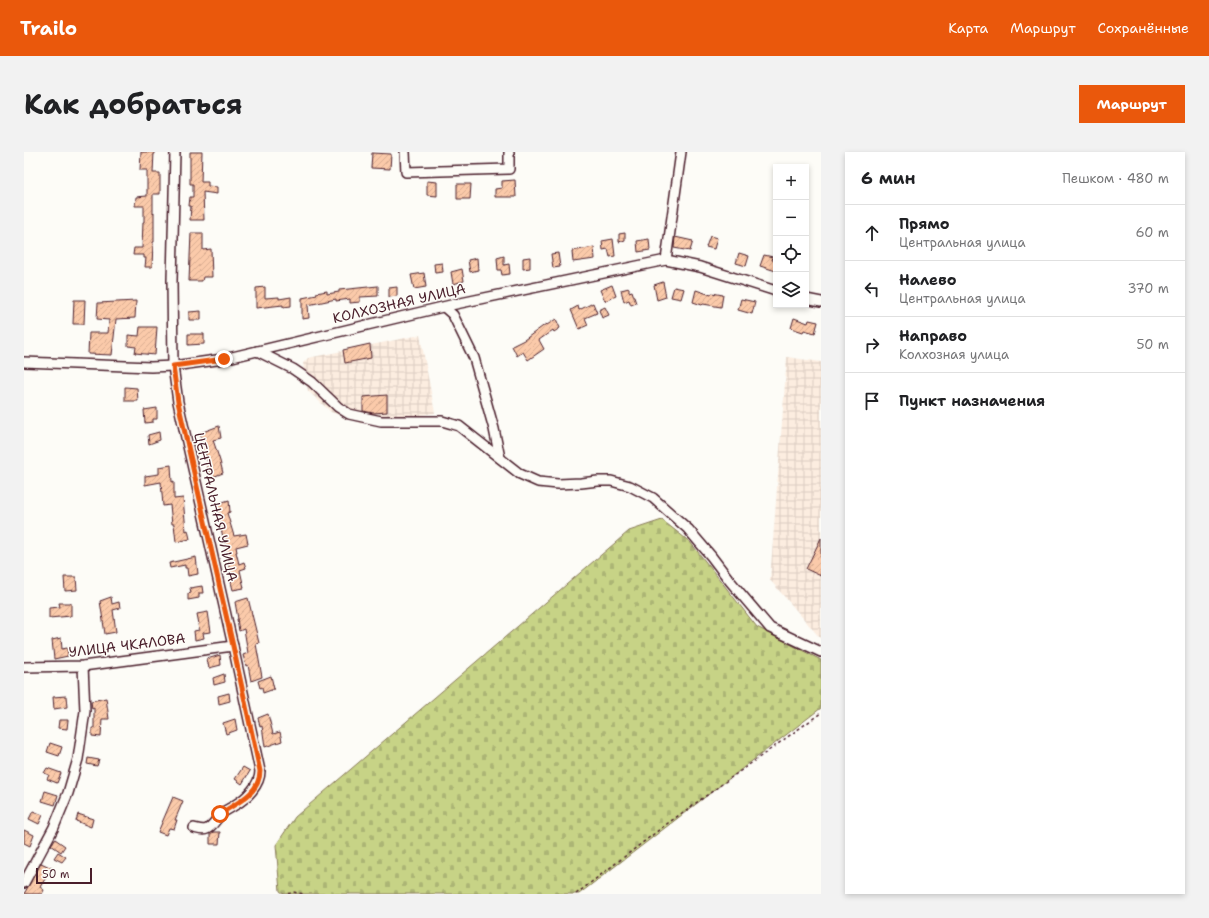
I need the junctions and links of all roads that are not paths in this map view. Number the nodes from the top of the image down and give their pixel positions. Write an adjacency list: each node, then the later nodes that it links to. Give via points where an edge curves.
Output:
1 (175, 152): 12 (street, ЦЕНТРАЛЬНАЯ УЛИЦА)
2 (405, 152): 3 (street, via 406,172 509,169)
3 (509, 152)
4 (681, 152): 5 (street)
5 (666, 260): 6 (street, КОЛХОЗНАЯ УЛИЦА, via 700,267); 9 (street, КОЛХОЗНАЯ УЛИЦА)
6 (773, 290)
7 (809, 300): 8 (street)
8 (821, 302)
9 (444, 307): 10 (street, КОЛХОЗНАЯ УЛИЦА); 13 (street, via 453,315 474,358)
10 (257, 351): 12 (street, КОЛХОЗНАЯ УЛИЦА, via 224,359); 13 (street, via 312,382 349,414 381,421 442,421 459,426)
11 (24, 362): 12 (street, КОЛХОЗНАЯ УЛИЦА)
12 (173, 366): 14 (street, ЦЕНТРАЛЬНАЯ УЛИЦА, via 178,402)
13 (500, 458): 15 (street, via 520,474 538,482 558,484 611,481 630,486 653,498 688,530 770,628)
14 (233, 646): 16 (street, УЛИЦА ЧКАЛОВА); 18 (street, ЦЕНТРАЛЬНАЯ УЛИЦА, via 260,778 256,786 241,801 220,814 207,829)
15 (821, 652)
16 (83, 666): 17 (street, УЛИЦА ЧКАЛОВА); 19 (street, via 85,711 78,759 54,827)
17 (24, 667)
18 (194, 828)
19 (24, 883)

